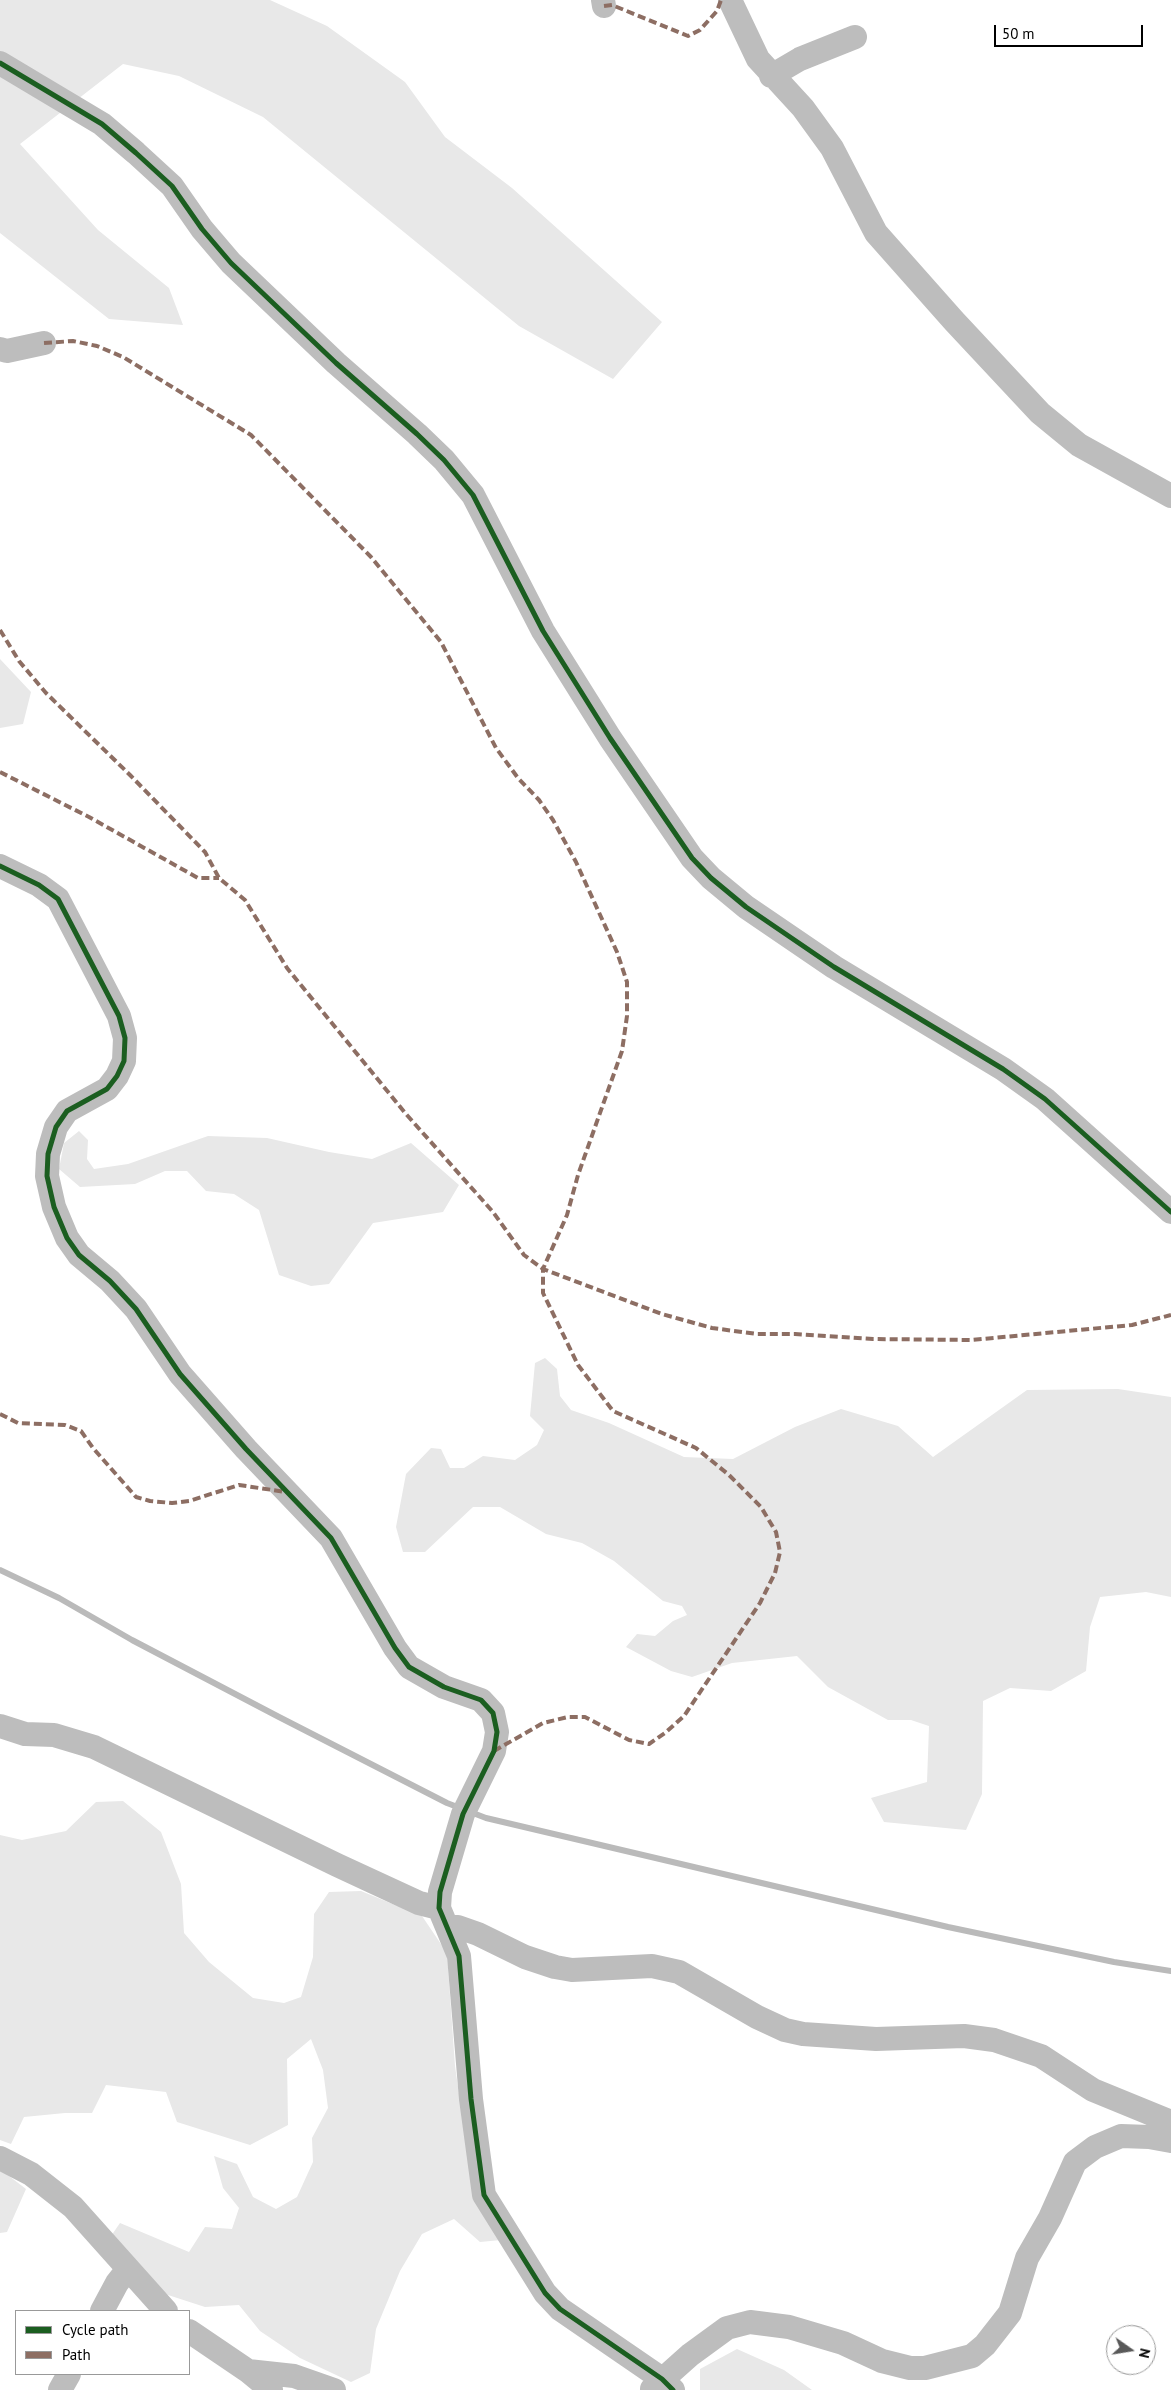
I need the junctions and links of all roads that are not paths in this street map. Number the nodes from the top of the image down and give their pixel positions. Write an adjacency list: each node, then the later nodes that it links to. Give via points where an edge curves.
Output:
1 (730, 0): 4 (street, via 758,59)
2 (855, 37): 4 (street, via 800,59)
3 (0, 63): 9 (street, via 102,124 136,153 172,186 231,263 444,460 473,495 543,631 610,738 692,858 711,878 746,907 834,967 1045,1098)
4 (771, 76): 7 (street, via 803,108 832,148 876,233 1040,413 1079,445)
5 (44, 343): 6 (street, via 7,351)
6 (0, 349)
7 (1171, 496)
8 (0, 866): 11 (street, via 38,884 58,899 119,1016 125,1038 124,1061 117,1076 107,1089 67,1111 56,1127 48,1154 47,1176 54,1206 67,1238 79,1254 136,1309 180,1374 330,1538 409,1667 444,1687 481,1700 493,1713 498,1732 494,1751 466,1808 440,1892)
9 (1171, 1212)
10 (0, 1726): 11 (street, via 25,1734 54,1735 94,1747 420,1902)
11 (444, 1918): 12 (street, via 525,1957 555,1967 572,1970 652,1966 679,1972 757,2017 803,2034 876,2039 964,2036 994,2040 1041,2056 1093,2090); 21 (street, via 459,1956 471,2099 484,2195 545,2293 560,2309)
12 (1171, 2122)
13 (1171, 2141): 21 (street, via 1121,2136 1095,2147 1075,2162 1028,2258 1010,2313 972,2356 925,2368 910,2368 882,2361 843,2343 807,2332 750,2322 727,2328)
14 (0, 2158): 15 (street, via 31,2174 73,2207)
15 (128, 2269): 16 (street); 17 (street)
16 (103, 2310)
17 (165, 2310)
18 (190, 2332): 19 (street)
19 (248, 2371): 23 (street); 24 (street, via 294,2376)
20 (68, 2375): 22 (street)
21 (662, 2386)
22 (60, 2390)
23 (271, 2390)
24 (334, 2390)

